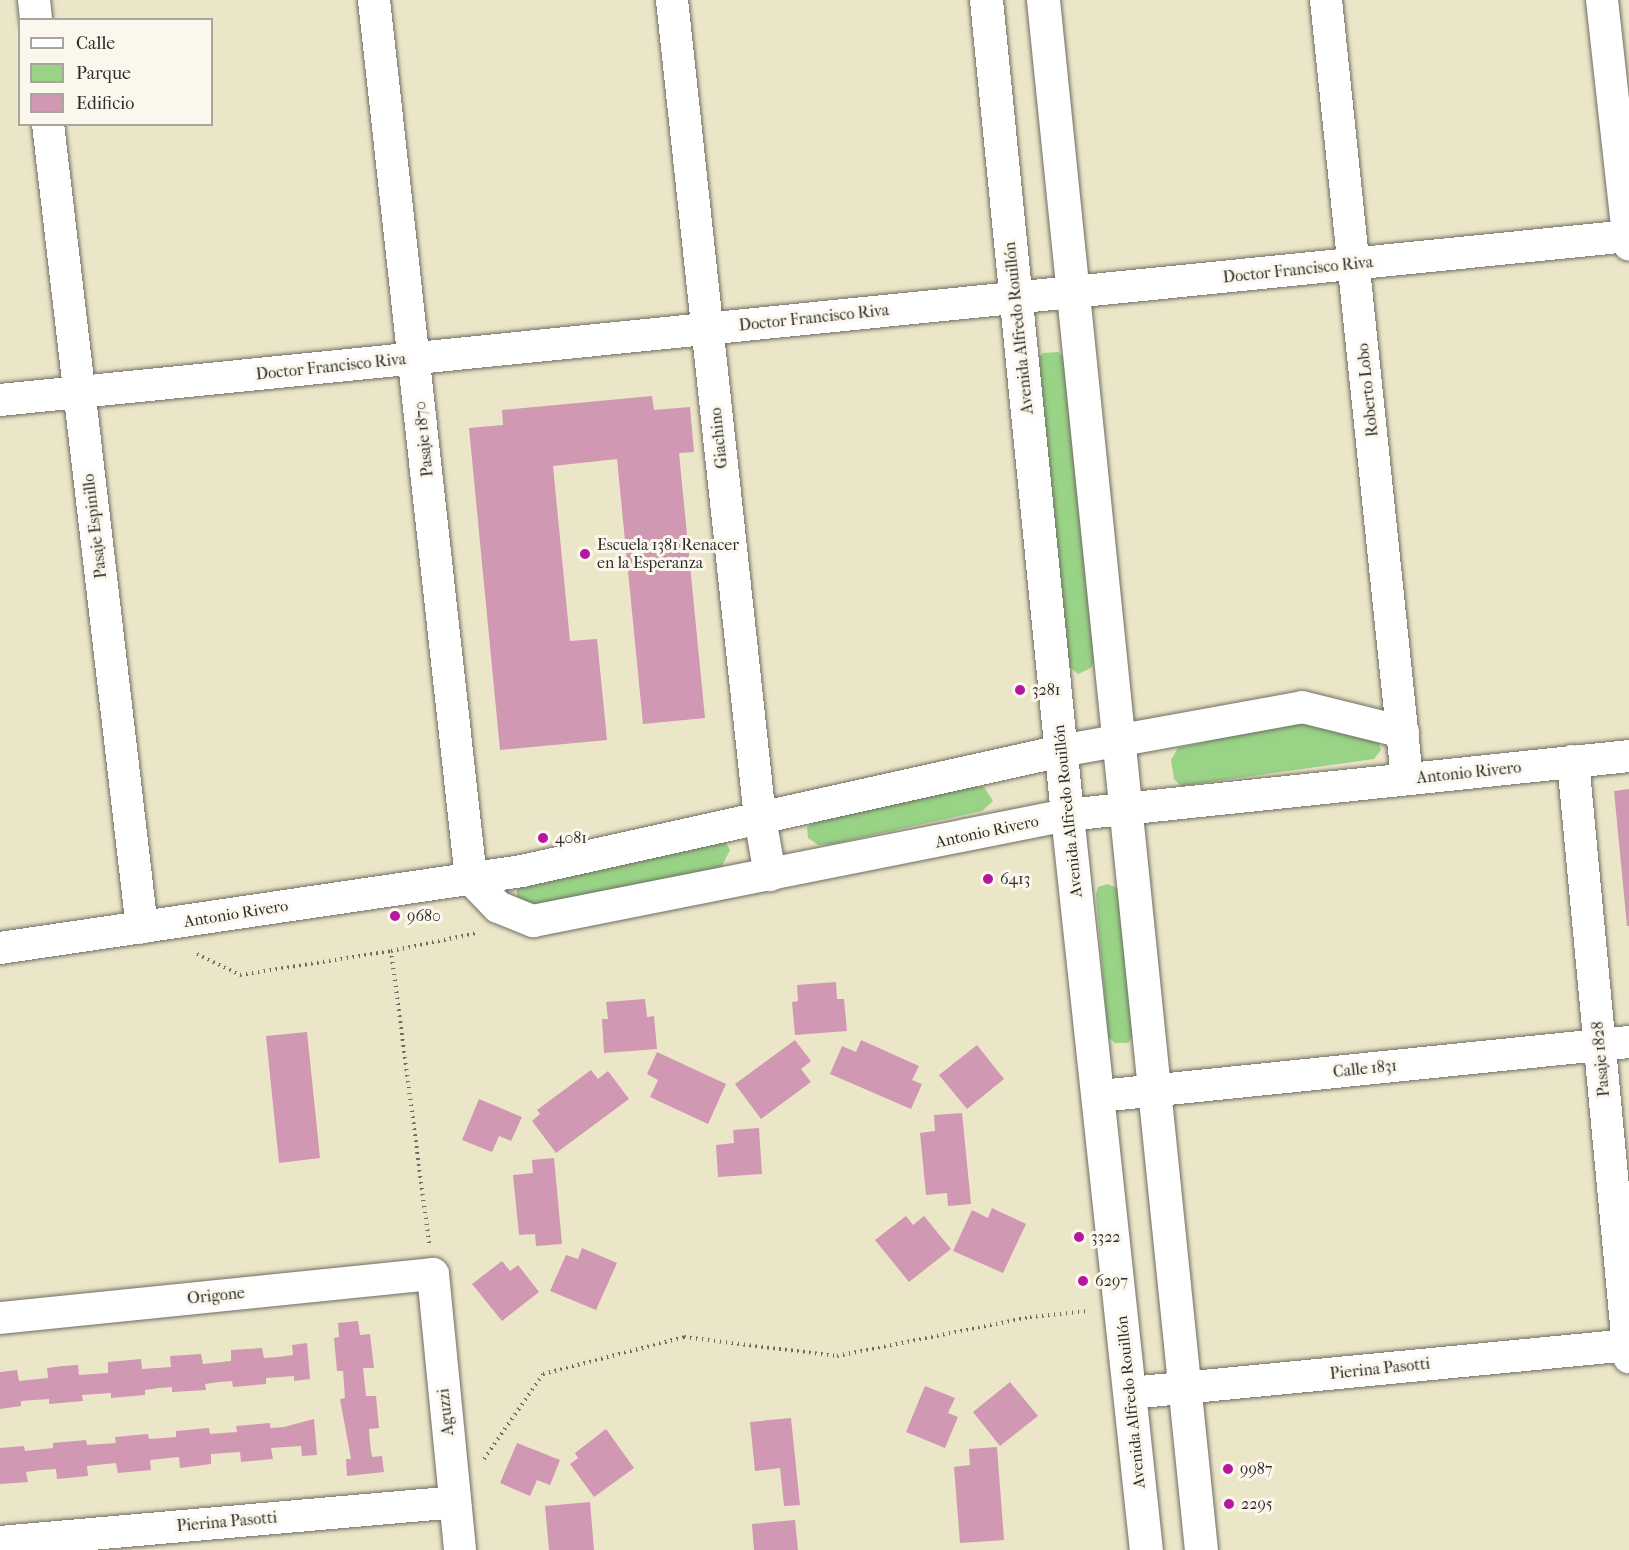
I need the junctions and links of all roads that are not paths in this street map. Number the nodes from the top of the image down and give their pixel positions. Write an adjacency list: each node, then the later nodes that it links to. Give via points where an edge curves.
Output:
1 (34, 0): 8 (street)
2 (374, 0): 15 (street, Pasaje 1870)
3 (672, 0): 14 (street, Giachino)
4 (986, 0): 13 (street, Avenida Alfredo Rouillón)
5 (1043, 0): 12 (street)
6 (1326, 0): 11 (street, Roberto Lobo)
7 (1602, 0): 10 (street)
8 (36, 18)
9 (48, 126): 16 (street, Pasaje Espinillo)
10 (1629, 239): 11 (street, Doctor Francisco Riva)
11 (1355, 264): 12 (street, Doctor Francisco Riva); 18 (street, Roberto Lobo)
12 (1073, 292): 13 (street, Doctor Francisco Riva); 19 (street)
13 (1016, 298): 14 (street, Doctor Francisco Riva); 20 (street, Avenida Alfredo Rouillón)
14 (708, 328): 15 (street, Doctor Francisco Riva); 26 (street, Giachino)
15 (416, 358): 16 (street, Doctor Francisco Riva); 28 (street, Pasaje 1870)
16 (80, 392): 17 (street, Doctor Francisco Riva); 29 (street, Pasaje Espinillo)
17 (0, 400)
18 (1403, 732): 19 (street, Antonio Rivero, via 1302,707); 23 (street, Roberto Lobo)
19 (1119, 742): 20 (street, Antonio Rivero); 24 (street)
20 (1061, 752): 25 (street, Avenida Alfredo Rouillón); 26 (street, Antonio Rivero)
21 (1629, 756): 22 (street, Antonio Rivero)
22 (1573, 762): 23 (street, Antonio Rivero); 31 (street, Pasaje 1828)
23 (1407, 779): 24 (street, Antonio Rivero)
24 (1125, 809): 25 (street, Antonio Rivero); 32 (street)
25 (1067, 815): 27 (street, Antonio Rivero); 33 (street, Avenida Alfredo Rouillón)
26 (760, 818): 27 (street, Giachino); 28 (street, Antonio Rivero)
27 (770, 875): 28 (street, Antonio Rivero, via 533,921 498,907)
28 (471, 879): 29 (street, Antonio Rivero)
29 (142, 928): 30 (street, Antonio Rivero)
30 (0, 948)
31 (1614, 1043): 32 (street, Calle 1831); 36 (street, Pasaje 1828)
32 (1155, 1091): 33 (street, Calle 1831); 37 (street)
33 (1100, 1096): 38 (street, Avenida Alfredo Rouillón)
34 (433, 1274): 35 (street, Origone); 39 (street, Aguzzi)
35 (0, 1318)
36 (1629, 1349): 37 (street, Pierina Pasotti)
37 (1185, 1388): 38 (street, Pierina Pasotti); 43 (street)
38 (1130, 1393): 42 (street, Avenida Alfredo Rouillón)
39 (455, 1502): 40 (street, Pierina Pasotti); 41 (street, Aguzzi)
40 (0, 1542)
41 (460, 1550)
42 (1146, 1550)
43 (1201, 1550)

